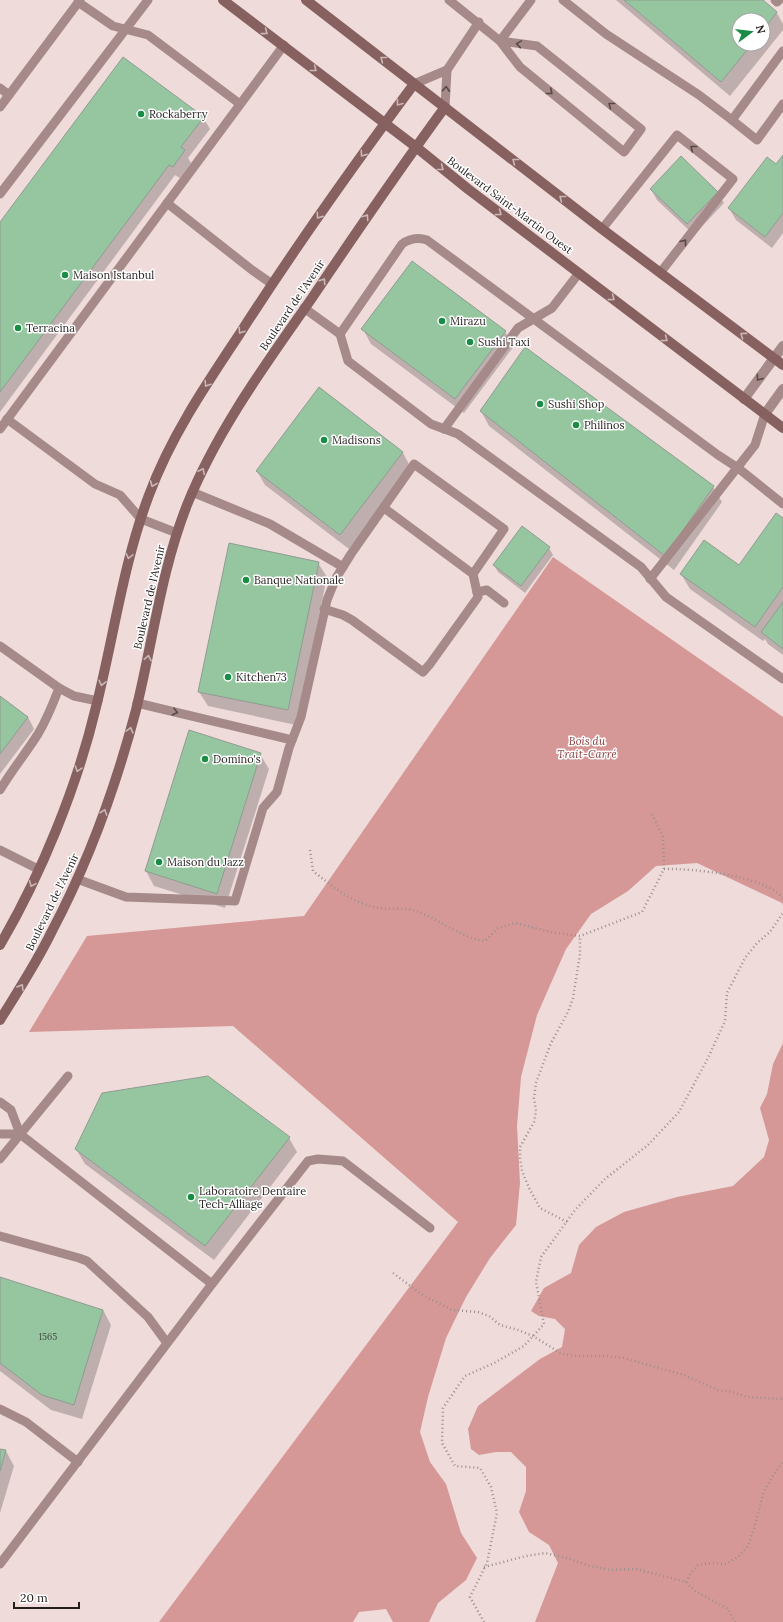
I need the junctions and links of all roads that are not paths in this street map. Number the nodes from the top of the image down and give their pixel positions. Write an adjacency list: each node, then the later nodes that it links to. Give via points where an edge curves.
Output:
1 (148, 0): 11 (lane)
2 (223, 0): 13 (street, Boulevard Saint-Martin Ouest, one-way to 13)
3 (306, 0): 16 (street, one-way to 3)
4 (449, 0): 10 (lane)
5 (531, 0): 12 (lane)
6 (563, 0): 23 (lane, via 606,34 699,95)
7 (775, 0): 8 (lane)
8 (779, 0)
9 (79, 1): 11 (lane, via 113,26); 18 (lane)
10 (479, 22): 12 (lane); 15 (lane)
11 (125, 30): 19 (lane, via 148,35); 26 (lane)
12 (500, 41): 12 (lane, one-way to 12, via 520,67 624,152 641,129 537,46)
13 (284, 45): 19 (lane); 24 (street, Boulevard Saint-Martin Ouest, one-way to 24)
14 (783, 51): 23 (lane)
15 (447, 70): 16 (lane); 22 (lane, one-way to 15)
16 (414, 84): 22 (street); 24 (street, one-way to 24)
17 (0, 88): 18 (lane)
18 (9, 95): 21 (lane)
19 (240, 104): 27 (lane)
20 (783, 104): 23 (lane, via 757,140)
21 (0, 107)
22 (445, 108): 25 (street, Boulevard de l'Avenir); 28 (street, one-way to 22)
23 (732, 120)
24 (384, 123): 25 (street, Boulevard Saint-Martin Ouest); 31 (street, one-way to 31)
25 (416, 147): 30 (street, Boulevard Saint-Martin Ouest, one-way to 30); 32 (street, Boulevard de l'Avenir, one-way to 25)
26 (0, 194)
27 (167, 203): 31 (lane); 41 (lane)
28 (602, 229): 29 (street); 29 (lane, one-way to 28, via 733,179 677,135)
29 (660, 273): 36 (street, one-way to 29)
30 (579, 274): 33 (lane, via 552,308); 39 (street, Boulevard Saint-Martin Ouest, one-way to 39)
31 (272, 284): 49 (street, one-way to 49, via 182,424 154,482)
32 (304, 308): 34 (lane); 46 (street, Boulevard de l'Avenir, one-way to 32, via 215,445)
33 (534, 320): 34 (lane, via 432,243 417,238 406,241 398,248); 44 (lane, via 518,328); 45 (lane)
34 (340, 334): 44 (lane, via 348,361 431,424)
35 (783, 346): 36 (street)
36 (774, 358): 37 (street); 39 (street, one-way to 39)
37 (783, 365)
38 (783, 389): 40 (street)
39 (744, 399): 40 (street, Boulevard Saint-Martin Ouest)
40 (765, 414): 42 (street, Boulevard Saint-Martin Ouest); 45 (lane, via 755,445)
41 (7, 419): 43 (lane); 49 (lane, via 95,484 120,496)
42 (783, 428)
43 (0, 429)
44 (444, 429): 53 (lane, via 458,434 641,567)
45 (738, 468): 47 (lane); 53 (lane)
46 (192, 492): 50 (street, Boulevard de l'Avenir); 51 (lane, via 270,524)
47 (783, 504)
48 (384, 508): 51 (lane); 52 (lane); 52 (lane, via 414,464 504,529)
49 (140, 519): 50 (lane); 60 (street, one-way to 60, via 123,582)
50 (177, 533): 61 (street, Boulevard de l'Avenir, one-way to 50, via 161,591)
51 (343, 567): 56 (lane)
52 (473, 574): 54 (lane)
53 (650, 579): 58 (lane, via 666,597)
54 (477, 592): 55 (lane, via 487,590); 56 (lane, via 478,597 423,672 352,620)
55 (504, 603)
56 (324, 609): 62 (lane, via 301,717)
57 (0, 646): 59 (lane)
58 (783, 679)
59 (59, 688): 60 (lane, via 74,696); 63 (lane, via 39,733)
60 (98, 701): 65 (street, one-way to 65, via 73,782)
61 (137, 703): 62 (lane, one-way to 62); 66 (street, Boulevard de l'Avenir, one-way to 61, via 111,794)
62 (292, 740): 66 (lane, via 276,792 263,808 235,901 126,897)
63 (0, 790)
64 (0, 850): 65 (lane)
65 (38, 869): 67 (street, one-way to 67)
66 (77, 879): 68 (street, Boulevard de l'Avenir, one-way to 66, via 44,947)
67 (0, 946)
68 (0, 1020)
69 (68, 1076): 72 (lane)
70 (0, 1102): 72 (lane, via 11,1110)
71 (0, 1134): 72 (lane)
72 (20, 1134): 73 (lane); 76 (lane)
73 (0, 1159)
74 (430, 1228): 76 (lane, via 343,1161 311,1160 304,1165)
75 (0, 1236): 77 (lane, via 87,1261 148,1317)
76 (212, 1284): 77 (lane)
77 (167, 1343): 79 (lane)
78 (0, 1409): 79 (lane, via 26,1422)
79 (78, 1462): 80 (lane)
80 (0, 1564)

